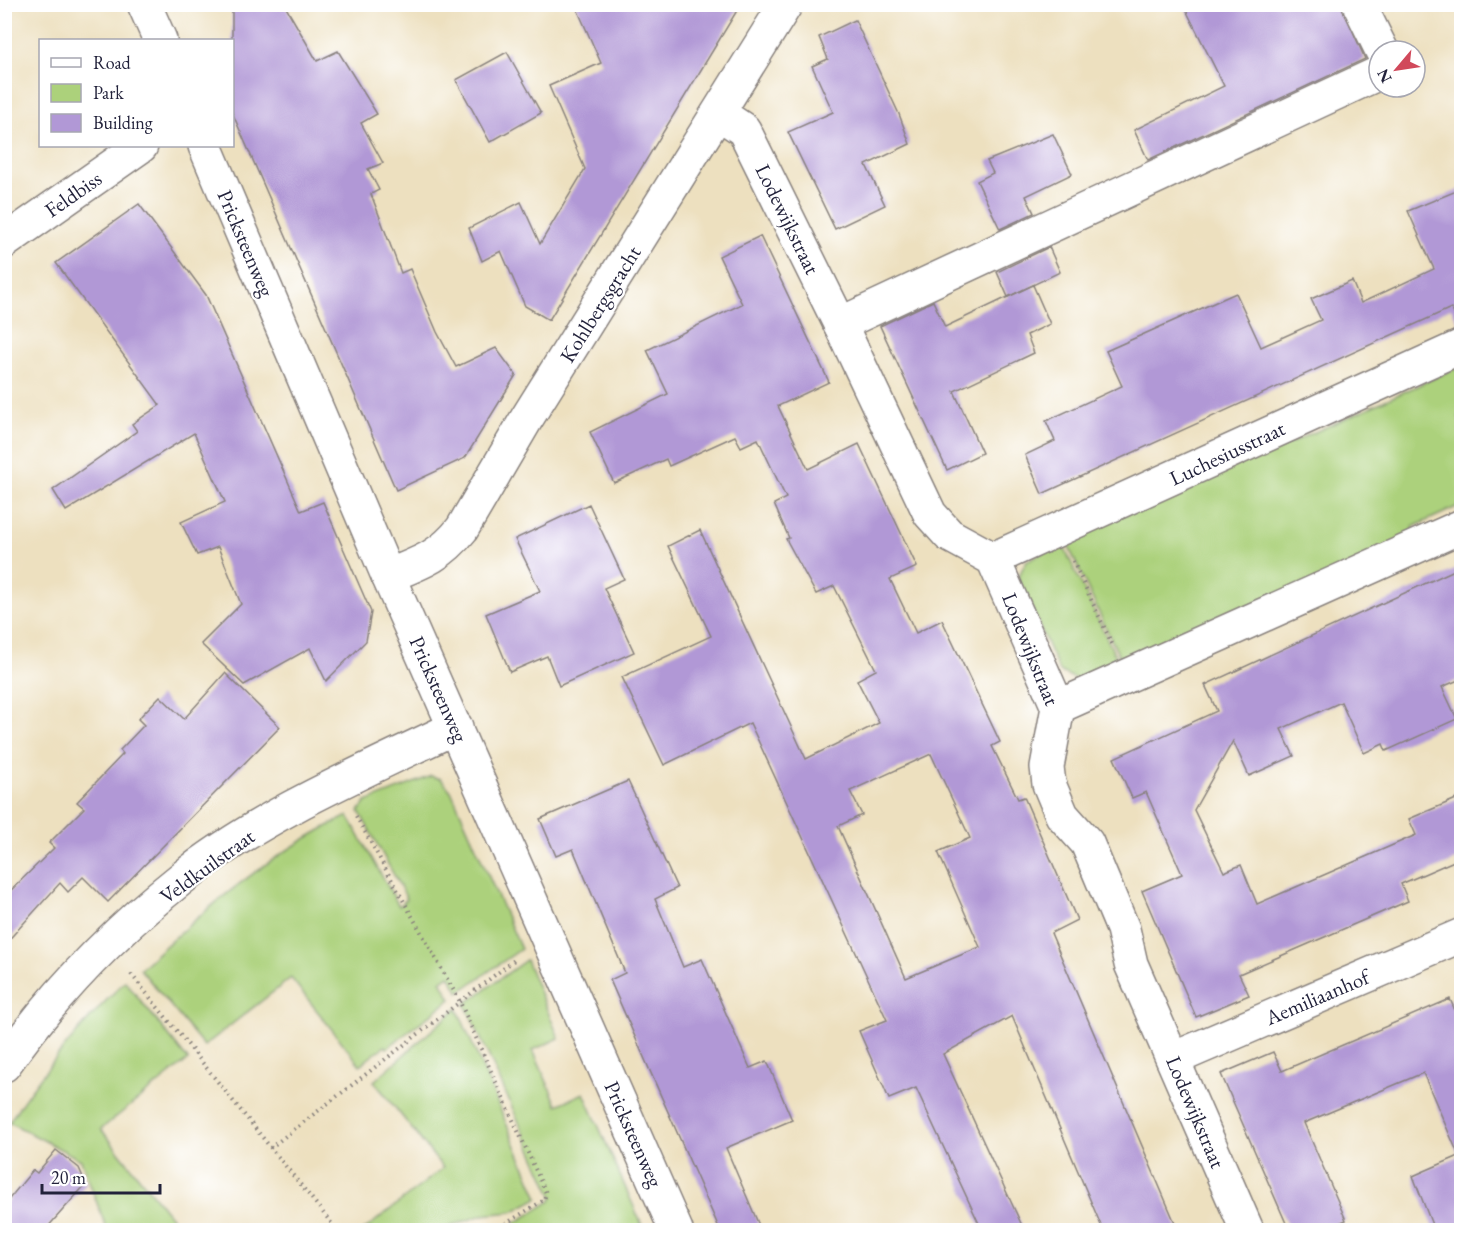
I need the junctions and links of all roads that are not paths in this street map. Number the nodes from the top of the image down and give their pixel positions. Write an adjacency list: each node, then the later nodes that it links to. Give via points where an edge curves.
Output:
1 (144, 4): 4 (street)
2 (786, 4): 7 (street, Kohlbergsgracht)
3 (1359, 4): 5 (street)
4 (160, 39)
5 (1376, 39)
6 (1367, 79): 11 (street)
7 (720, 114): 11 (street, Lodewijkstraat, via 744,130); 15 (street, Kohlbergsgracht, via 527,418 462,530 434,557)
8 (140, 147): 10 (street, Feldbiss)
9 (205, 147): 15 (street, Pricksteenweg)
10 (4, 242)
11 (840, 324): 14 (street, Lodewijkstraat, via 930,514 949,535)
12 (1461, 346): 14 (street, Luchesiusstraat)
13 (1461, 526): 16 (street)
14 (993, 559): 16 (street, Lodewijkstraat)
15 (388, 576): 17 (street, Pricksteenweg)
16 (1058, 707): 19 (street, Lodewijkstraat, via 1047,767 1049,784 1062,814 1087,843 1123,929 1131,964)
17 (456, 728): 20 (street, Veldkuilstraat, via 339,783 259,828 183,878 86,965 37,1019); 21 (street, Pricksteenweg)
18 (1461, 935): 19 (street, Aemiliaanhof)
19 (1173, 1059): 22 (street, Lodewijkstraat)
20 (4, 1065)
21 (676, 1230)
22 (1247, 1230)

